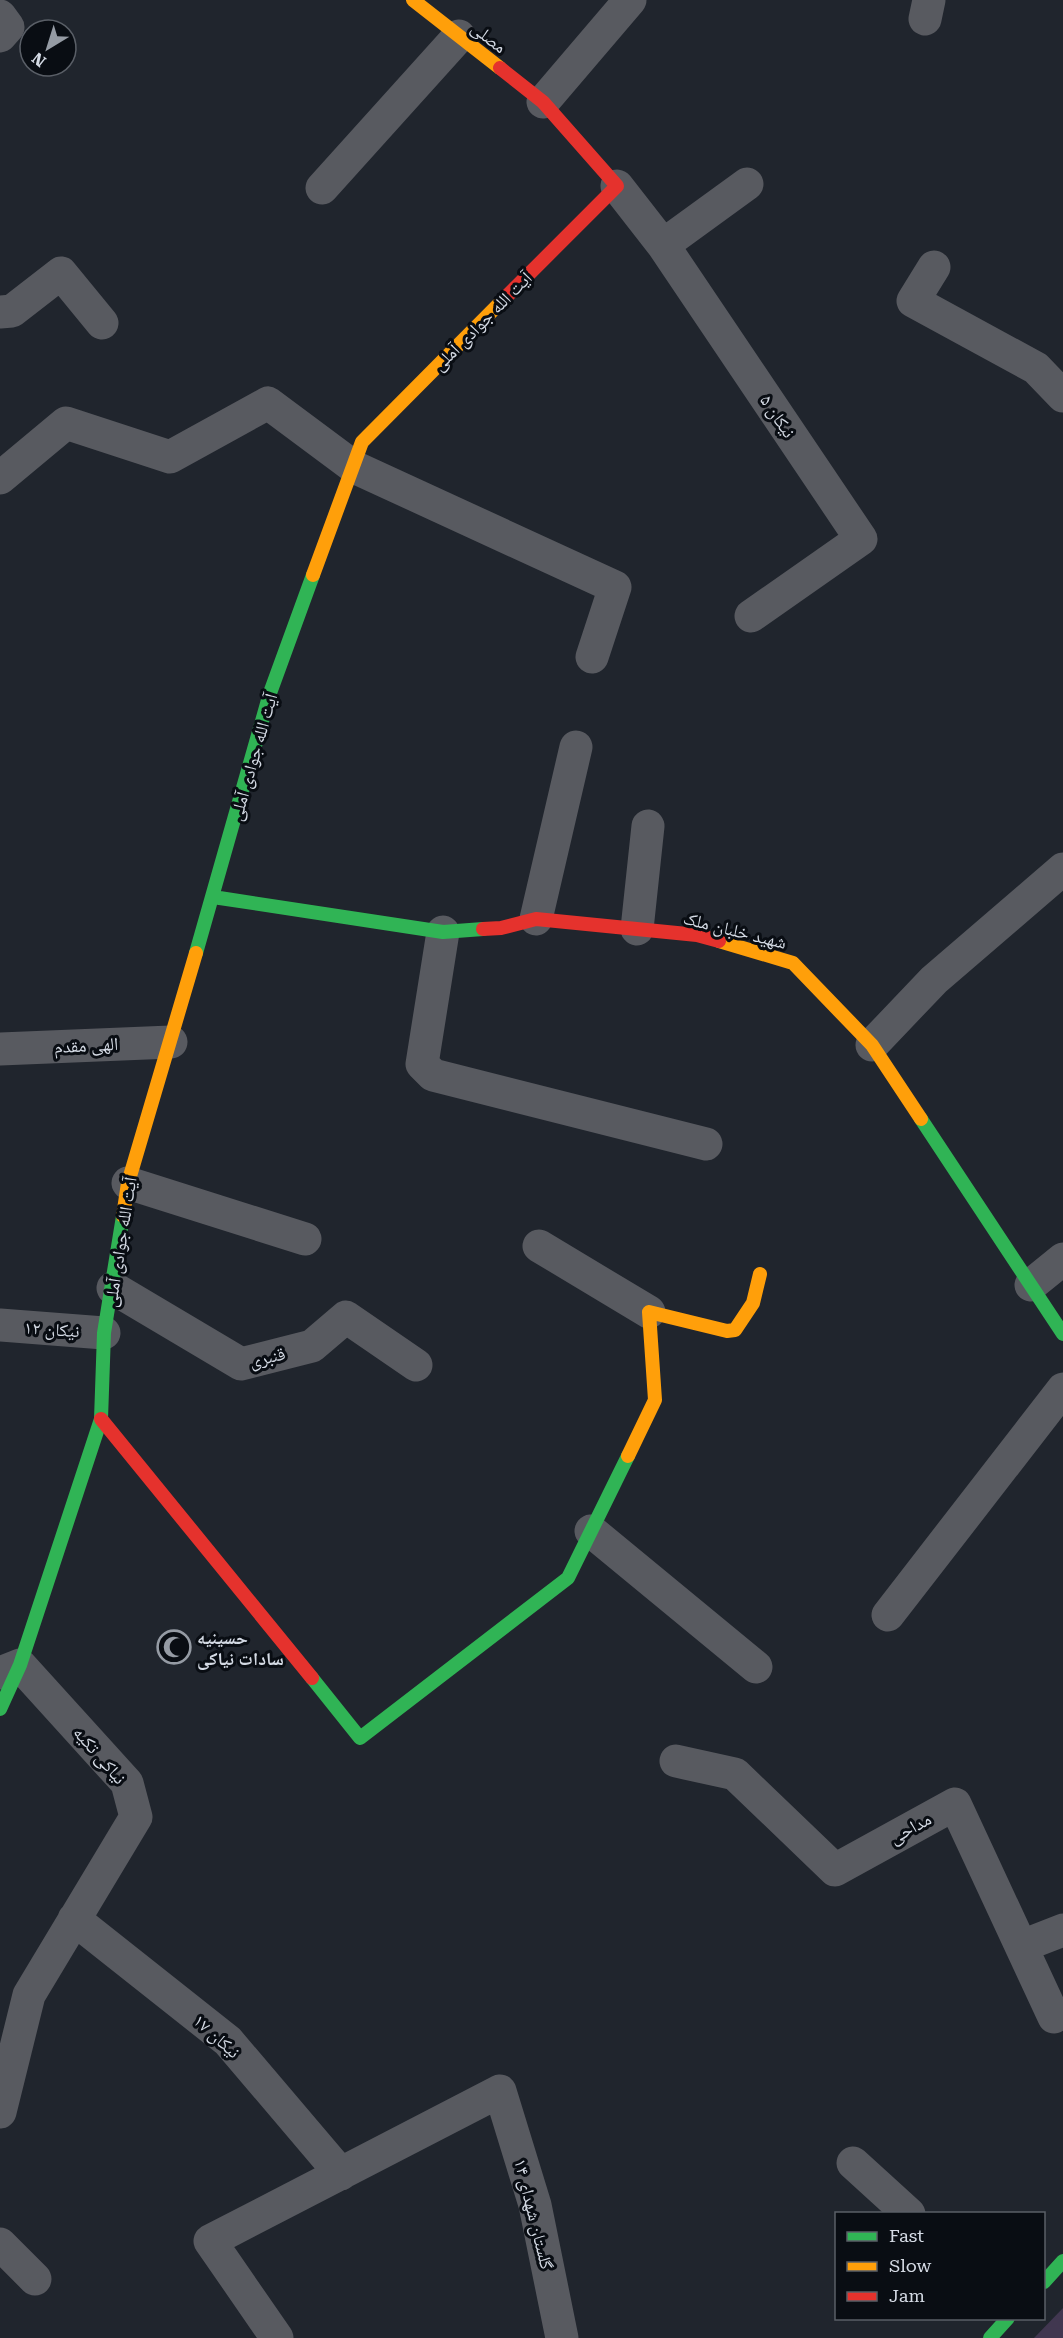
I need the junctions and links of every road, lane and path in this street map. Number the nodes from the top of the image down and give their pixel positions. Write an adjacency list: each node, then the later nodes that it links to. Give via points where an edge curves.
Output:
1 (413, 0): 5 (street, مصلی)
2 (630, 0): 6 (street)
3 (0, 16): 4 (street, via 8,27)
4 (0, 36)
5 (459, 36): 6 (street, مصلی); 9 (street)
6 (543, 102): 8 (street)
7 (747, 184): 10 (street)
8 (617, 186): 10 (street, نیکان ۵); 15 (street, آیت الله جوادی آملی, via 362,442)
9 (322, 188)
10 (663, 245): 17 (street, نیکان ۵, via 861,539)
11 (934, 267): 14 (street, via 913,301 1036,368)
12 (0, 312): 13 (street, via 12,311 62,273)
13 (102, 323)
14 (1063, 396)
15 (354, 467): 16 (street, via 268,403 170,458 66,423); 18 (street, via 615,587); 22 (street, آیت الله جوادی آملی, via 270,693)
16 (0, 478)
17 (751, 616)
18 (592, 657)
19 (576, 747): 23 (street)
20 (648, 826): 24 (street)
21 (1063, 869): 27 (street, via 934,980)
22 (213, 897): 25 (street, شهید خلبان ملک); 26 (street, آیت الله جوادی آملی)
23 (536, 919): 24 (street, شهید خلبان ملک); 25 (street, شهید خلبان ملک, via 501,928)
24 (637, 929): 27 (street, شهید خلبان ملک, via 697,935 793,963)
25 (443, 932): 29 (street, via 422,1064 426,1070)
26 (171, 1042): 28 (street, الهی مقدم); 30 (street, آیت الله جوادی آملی)
27 (872, 1045): 35 (street, شهید خلبان ملک)
28 (0, 1049)
29 (706, 1144)
30 (128, 1183): 31 (street); 36 (street, آیت الله جوادی آملی)
31 (305, 1239)
32 (539, 1246): 37 (street)
33 (1063, 1259): 35 (street)
34 (760, 1274): 37 (street, via 753,1303 735,1330)
35 (1031, 1285): 40 (street, شهید خلبان ملک)
36 (113, 1288): 39 (street, آیت الله جوادی آملی); 41 (street, قنبری, via 241,1364 312,1346 346,1317)
37 (649, 1312): 44 (street, via 655,1400)
38 (0, 1325): 39 (street, نیکان ۱۲)
39 (104, 1333): 43 (street, آیت الله جوادی آملی)
40 (1063, 1334)
41 (416, 1365)
42 (1063, 1389): 45 (street)
43 (101, 1419): 44 (street, via 360,1738 568,1578); 47 (street, آیت الله جوادی آملی)
44 (591, 1531): 46 (street)
45 (888, 1615)
46 (756, 1667)
47 (10, 1669): 48 (street, آیت الله جوادی آملی); 50 (street, نیاکی تکیه, via 127,1783 136,1817)
48 (0, 1709)
49 (676, 1761): 52 (street, مداحی, via 735,1774 835,1870 955,1804)
50 (74, 1919): 54 (street, نیاکی تکیه, via 29,1995); 56 (street, نیکان ۱۷, via 228,2041)
51 (1063, 1930): 52 (street)
52 (1022, 1946): 53 (street, مداحی)
53 (1054, 2017)
54 (0, 2112)
55 (853, 2163): 57 (street)
56 (341, 2174): 63 (street, via 210,2241); 64 (street, گلستان شهدای ۱۴, via 500,2091 535,2205)
57 (907, 2212)
58 (0, 2244): 60 (street)
59 (1063, 2261): 61 (street)
60 (35, 2278)
61 (1045, 2281)
62 (1007, 2320): 65 (street)
63 (277, 2338)
64 (562, 2338)
65 (990, 2338)

